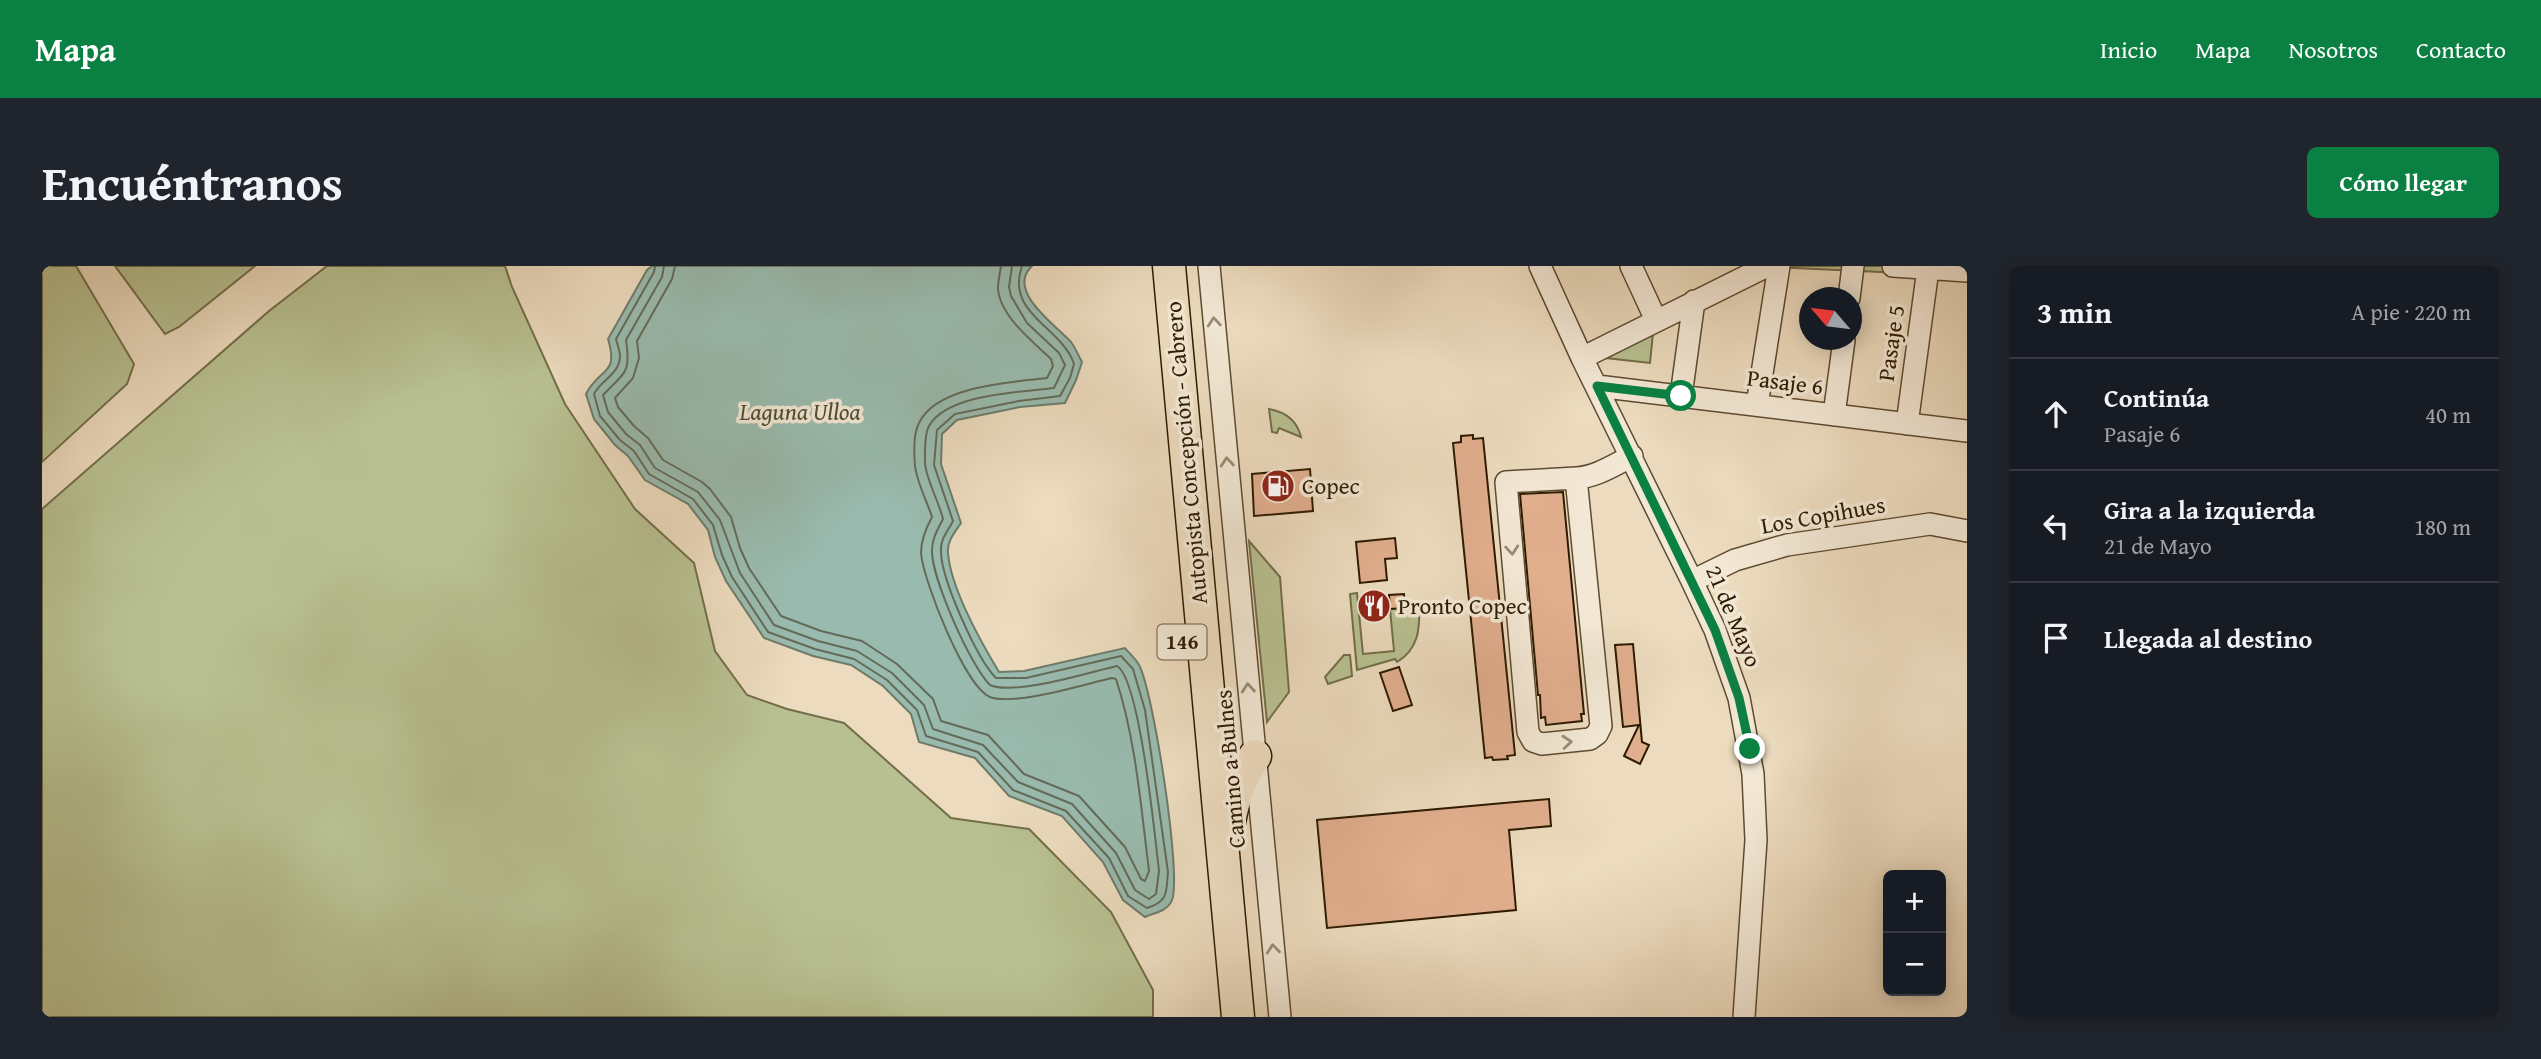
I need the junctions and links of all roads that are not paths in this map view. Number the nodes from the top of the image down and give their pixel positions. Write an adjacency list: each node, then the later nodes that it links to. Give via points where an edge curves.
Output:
1 (1148, 266): 30 (highway, Autopista Concepción - Cabrero / 146)
2 (1168, 266): 29 (highway, Autopista Concepción - Cabrero / 146)
3 (1209, 266): 28 (street, Camino a Bulnes, one-way to 3)
4 (1540, 266): 17 (street, 21 de Mayo)
5 (1631, 266): 15 (street)
6 (1767, 266): 12 (street)
7 (1779, 266): 20 (street)
8 (1853, 266): 13 (street)
9 (1893, 266): 10 (street)
10 (1928, 269): 11 (street); 22 (street, Pasaje 5)
11 (1967, 271)
12 (1724, 275): 14 (street)
13 (1850, 287)
14 (1694, 301): 15 (street); 19 (street)
15 (1656, 320): 17 (street)
16 (1843, 350): 21 (street)
17 (1582, 358): 18 (street, 21 de Mayo)
18 (1597, 386): 19 (street, Pasaje 6); 24 (street, 21 de Mayo)
19 (1681, 396): 20 (street, Pasaje 6)
20 (1756, 405): 21 (street, Pasaje 6)
21 (1834, 415): 22 (street, Pasaje 6)
22 (1907, 424): 23 (street, Pasaje 6)
23 (1967, 431)
24 (1632, 456): 25 (street, via 1594,475); 27 (street, 21 de Mayo)
25 (1576, 478): 25 (street, one-way to 25, via 1506,482 1528,732 1533,741 1542,744 1590,739 1601,726)
26 (1967, 531): 27 (street, Los Copihues, via 1930,524 1787,545 1735,560)
27 (1692, 581): 33 (street, 21 de Mayo, via 1735,687 1753,774 1756,840)
28 (1255, 756): 29 (highway, via 1236,792); 32 (street, Camino a Bulnes, one-way to 28)
29 (1223, 856): 31 (highway, Autopista Concepción - Cabrero / 146)
30 (1217, 1017)
31 (1238, 1017)
32 (1280, 1017)
33 (1744, 1017)

